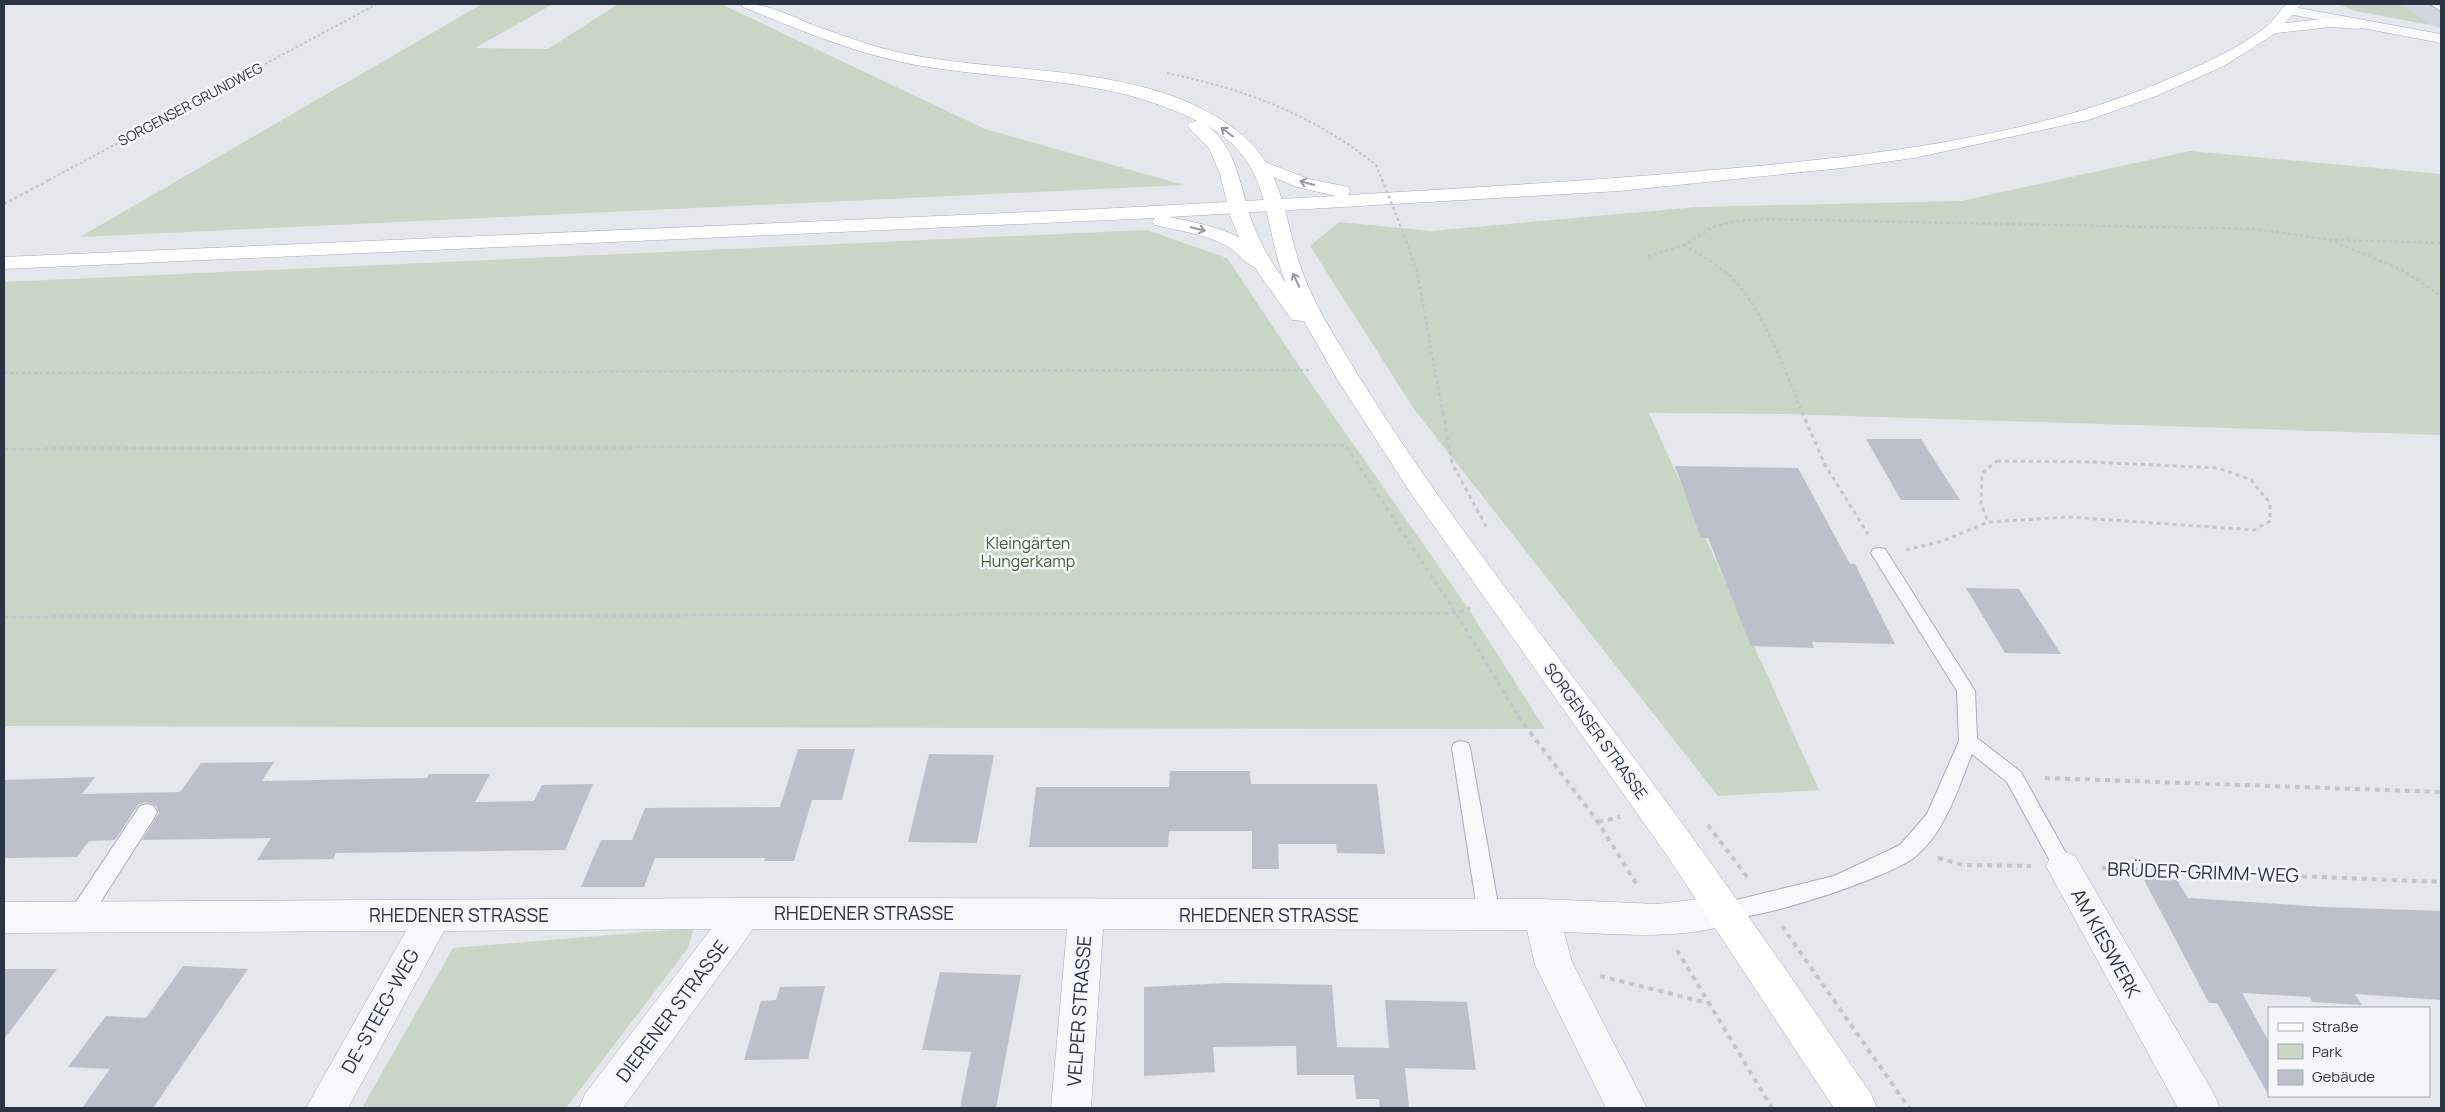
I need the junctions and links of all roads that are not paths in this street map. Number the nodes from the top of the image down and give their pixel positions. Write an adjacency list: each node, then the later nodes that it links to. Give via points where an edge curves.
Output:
1 (748, 4): 9 (main road, via 823,35 880,52 916,60)
2 (2302, 4): 8 (street)
3 (2434, 4): 5 (lane)
4 (2291, 7): 6 (street); 7 (main road)
5 (2441, 9)
6 (2359, 25): 7 (main road, via 2330,23); 8 (street)
7 (2272, 29): 11 (main road, via 2216,64 2150,93 2082,116 1914,154 1697,179)
8 (2441, 38)
9 (1046, 76): 10 (main road, one-way to 9, via 1238,140 1178,104 1124,88); 13 (main road, via 1127,94 1166,109 1200,128 1222,153)
10 (1262, 166): 11 (main road, one-way to 10, via 1304,183); 12 (main road)
11 (1372, 198): 12 (main road)
12 (1275, 204): 13 (main road); 17 (main road, one-way to 12, via 1289,264)
13 (1237, 206): 14 (main road); 16 (main road)
14 (1098, 215): 15 (main road); 16 (main road, one-way to 16, via 1168,222 1204,230 1234,242)
15 (4, 263)
16 (1263, 265): 17 (main road)
17 (1338, 362): 23 (main road, SORGENSER STRASSE, via 1391,445)
18 (1879, 553): 19 (lane, via 1966,691)
19 (1968, 741): 22 (lane, AM KIESWERK, via 2014,777); 23 (lane, via 1935,819 1907,851 1838,884)
20 (1461, 748): 27 (lane)
21 (147, 812): 30 (lane)
22 (2063, 866): 36 (street, AM KIESWERK)
23 (1724, 911): 28 (street, RHEDENER STRASSE, via 1658,920); 35 (main road, SORGENSER STRASSE)
24 (744, 913): 25 (street, RHEDENER STRASSE); 26 (street, RHEDENER STRASSE); 32 (street, DIERENER STRASSE)
25 (1086, 914): 27 (street, RHEDENER STRASSE); 33 (street, VELPER STRASSE)
26 (434, 915): 30 (street, RHEDENER STRASSE); 31 (street, DE-STEEG-WEG)
27 (1489, 915): 28 (street, RHEDENER STRASSE)
28 (1541, 915): 34 (street, via 1554,965)
29 (4, 918): 30 (street, RHEDENER STRASSE)
30 (78, 918)
31 (326, 1108)
32 (599, 1108)
33 (1071, 1108)
34 (1627, 1108)
35 (1857, 1108)
36 (2200, 1108)

